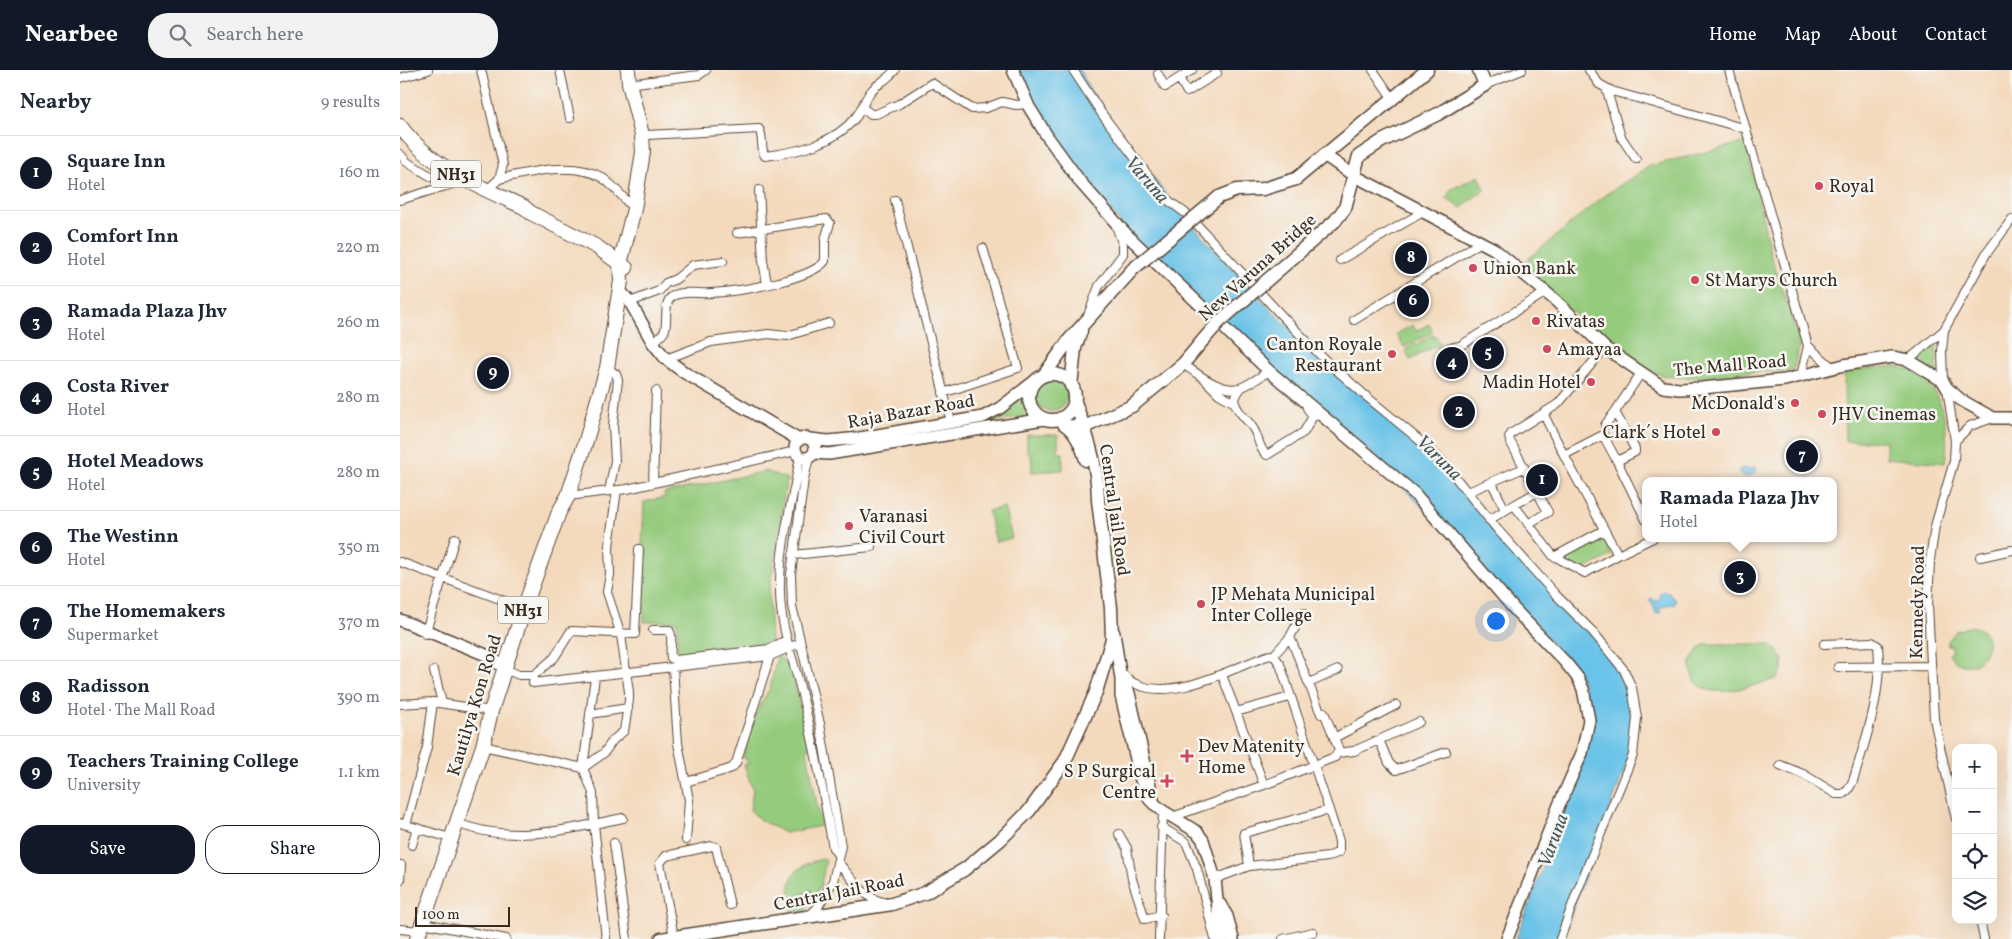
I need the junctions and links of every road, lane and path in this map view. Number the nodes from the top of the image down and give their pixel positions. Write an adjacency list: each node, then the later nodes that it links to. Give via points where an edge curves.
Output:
1 (428, 70): 19 (street)
2 (482, 70): 34 (street, via 503,165)
3 (560, 70): 26 (street)
4 (628, 70): 41 (highway, via 643,152)
5 (706, 70): 18 (street, via 699,75)
6 (895, 70): 25 (street, via 870,93)
7 (1013, 70): 24 (street)
8 (1073, 70): 98 (street, via 1166,198 1188,215 1325,360 1431,450)
9 (1192, 70): 20 (street)
10 (1373, 70): 23 (street)
11 (1427, 70): 23 (main road)
12 (1479, 70): 21 (main road)
13 (1522, 70): 21 (street)
14 (1590, 70): 22 (street, via 1599,84)
15 (1729, 70): 27 (street)
16 (1217, 72): 20 (street, via 1187,92)
17 (1158, 74): 20 (street, via 1165,87)
18 (636, 76): 29 (highway)
19 (400, 78)
20 (1178, 78)
21 (1485, 86): 33 (main road, New Varuna Bridge, via 1359,156)
22 (1606, 88): 27 (street); 32 (street, via 1621,137)
23 (1393, 99): 31 (main road)
24 (1028, 104): 25 (street, via 1002,102 972,109 932,83 876,114); 43 (street, via 1071,170)
25 (863, 108): 29 (street, via 827,141 767,156 763,154 758,130)
26 (570, 118)
27 (1746, 129): 60 (street)
28 (401, 130): 35 (highway, NH31, via 432,158)
29 (647, 135): 51 (highway, via 647,172)
30 (400, 154): 36 (street, via 407,162)
31 (1324, 155): 33 (street, The Mall Road); 56 (main road, bridge, via 1296,179 1263,189 1237,190 1219,197 1134,268)
32 (1636, 159)
33 (1353, 176): 42 (street, The Mall Road); 65 (main road, New Varuna Bridge, bridge, via 1345,208 1335,221 1219,322)
34 (499, 179): 37 (street); 41 (street, via 577,168 601,177)
35 (466, 180): 36 (street); 37 (highway, NH31)
36 (447, 186): 39 (street)
37 (487, 190): 51 (highway, NH31, via 597,247)
38 (759, 190): 45 (street)
39 (400, 200)
40 (895, 200): 77 (street)
41 (634, 209): 51 (highway)
42 (1424, 212): 47 (street, The Mall Road); 49 (street)
43 (1113, 219): 56 (street, via 1123,244 1123,254 1099,286); 68 (street)
44 (2012, 219): 58 (street, via 1986,254)
45 (761, 229): 46 (street); 52 (street); 52 (street, via 830,222 823,263 798,276)
46 (737, 233)
47 (1481, 242): 53 (street, The Mall Road); 55 (street)
48 (983, 248): 77 (street, via 1018,368)
49 (1340, 260)
50 (723, 261): 54 (street, via 693,265 659,291)
51 (623, 270): 54 (street, Raja Bazar Road); 66 (highway, Kautilya Kon Road / NH31)
52 (768, 284): 59 (street, via 673,296 669,300 664,331)
53 (1546, 292): 61 (street, via 1460,346); 62 (street, The Mall Road)
54 (630, 302): 59 (street, Raja Bazar Road)
55 (1354, 320)
56 (1085, 322): 72 (main road); 74 (main road, via 1075,348)
57 (829, 323): 63 (street, via 787,336 768,334 711,342)
58 (1944, 330): 64 (street); 73 (street, Kennedy Road)
59 (653, 343): 63 (street, Raja Bazar Road)
60 (1808, 346): 67 (street); 71 (street)
61 (1449, 348)
62 (1605, 348): 69 (street, The Mall Road); 82 (street, via 1558,404)
63 (666, 359): 91 (street, Raja Bazar Road)
64 (1908, 360): 67 (street, The Mall Road, via 1884,357); 73 (street, The Mall Road)
65 (1183, 364): 70 (street); 89 (main road, New Varuna Bridge, via 1132,406)
66 (607, 368): 97 (street, via 618,380 613,425); 100 (highway, Kautilya Kon Road / NH31)
67 (1833, 368): 71 (street, The Mall Road)
68 (1269, 371): 75 (street); 80 (street)
69 (1641, 373): 71 (street, The Mall Road, via 1663,387 1680,389 1772,382); 81 (street)
70 (1202, 376): 75 (street, via 1227,388); 79 (street, via 1219,394)
71 (1801, 376)
72 (1040, 378): 74 (main road, via 1057,375); 85 (main road, via 1029,391 1029,398 1033,411); 86 (street, Raja Bazar Road, via 992,413 972,420)
73 (1945, 384): 83 (street, The Mall Road, via 1961,400); 90 (street, Kennedy Road)
74 (1072, 386): 78 (main road)
75 (1241, 388): 79 (street)
76 (656, 390): 95 (street)
77 (943, 392): 86 (street)
78 (1074, 399): 85 (main road, via 1068,412); 89 (main road, Central Jail Road)
79 (1235, 403): 80 (street, via 1253,428 1262,452 1267,455 1306,430 1313,418 1307,408)
80 (1310, 404): 204 (street, via 1415,494 1581,684 1589,720 1582,753)
81 (1615, 412): 87 (street); 93 (street, via 1636,449 1633,454)
82 (1543, 413): 92 (street); 94 (street, via 1509,437)
83 (1993, 418): 84 (street, The Mall Road); 90 (street, via 1970,426)
84 (2012, 418)
85 (1050, 419): 88 (main road); 91 (street, via 829,454)
86 (951, 422): 91 (street, Raja Bazar Road, via 828,441)
87 (1605, 425)
88 (1068, 426): 89 (main road); 101 (main road, via 1079,441)
89 (1084, 427): 101 (main road, Central Jail Road, via 1094,464)
90 (1955, 441): 134 (street, Kennedy Road, via 1954,461 1935,526 1930,560)
91 (805, 449): 95 (street); 113 (street); 129 (street, via 787,514 780,559 780,592)
92 (1564, 455): 93 (street, via 1603,435); 107 (street)
93 (1617, 461): 104 (street)
94 (1524, 468): 96 (street); 99 (street)
95 (653, 483): 97 (street)
96 (1492, 483): 98 (street); 103 (street)
97 (613, 490): 100 (street); 126 (street, via 607,592)
98 (1468, 492): 105 (street)
99 (1537, 492): 102 (street); 106 (street, via 1548,512)
100 (568, 496): 119 (highway, Kautilya Kon Road / NH31, via 559,512)
101 (1098, 500): 123 (main road, Central Jail Road)
102 (1514, 505): 103 (street); 106 (street)
103 (1505, 510): 105 (street)
104 (1642, 512)
105 (1490, 520): 205 (street, via 1624,670 1636,704 1637,734 1633,755)
106 (1528, 524): 115 (street)
107 (1604, 530): 114 (street); 115 (street)
108 (455, 538): 118 (street)
109 (1645, 542): 114 (street)
110 (871, 547): 113 (street)
111 (639, 549): 126 (street, via 635,634)
112 (2012, 550): 116 (street)
113 (794, 555): 128 (street, via 792,606)
114 (1618, 556): 115 (street, via 1585,573)
115 (1556, 557)
116 (1980, 557)
117 (400, 562): 118 (street)
118 (443, 577): 119 (street); 125 (street)
119 (524, 608): 133 (highway, Kautilya Kon Road / NH31)
120 (1303, 612): 127 (street)
121 (400, 620): 125 (street)
122 (400, 626): 125 (street)
123 (1113, 627): 142 (street, Central Jail Road); 187 (main road, Central Jail Road, via 1096,692 1065,761 1029,811 965,869 924,892)
124 (653, 630): 129 (street, via 669,630 671,658 676,660)
125 (425, 634): 133 (street)
126 (621, 634): 140 (street); 141 (street, via 571,631 554,658)
127 (1290, 637): 132 (street); 145 (street)
128 (800, 643): 129 (street); 180 (street, via 820,724 841,846)
129 (787, 644): 131 (street); 180 (street, via 818,758 833,848)
130 (1824, 644): 137 (street, via 1874,642 1878,646)
131 (770, 656): 136 (street); 164 (street, via 736,763 732,768)
132 (1273, 656): 143 (street); 146 (street, via 1280,664)
133 (501, 666): 141 (street, via 520,674); 152 (highway, Kautilya Kon Road / NH31)
134 (1930, 666): 137 (street); 166 (street, Kennedy Road, via 1934,719)
135 (1838, 667): 137 (street)
136 (673, 668): 140 (street); 164 (street, via 678,743)
137 (1878, 668): 161 (street, via 1873,709 1848,790 1836,794 1803,774)
138 (1338, 670): 145 (street)
139 (434, 671): 148 (street)
140 (626, 674): 144 (street); 151 (street)
141 (534, 675): 144 (street, via 533,683)
142 (1120, 675): 143 (street, via 1138,686 1165,689 1180,688); 168 (street, Central Jail Road, via 1127,686)
143 (1222, 675): 153 (street)
144 (595, 677): 154 (street)
145 (1309, 682): 156 (street)
146 (1290, 696): 153 (street); 162 (street)
147 (433, 702): 148 (street); 149 (street); 171 (street, via 426,748)
148 (442, 703): 152 (street)
149 (400, 704)
150 (1396, 706): 156 (street)
151 (628, 708): 154 (street); 163 (street, via 624,731 604,753)
152 (491, 711): 158 (highway, Kautilya Kon Road / NH31)
153 (1236, 712): 165 (street)
154 (590, 714): 163 (street)
155 (1419, 722): 157 (street)
156 (1334, 738): 160 (street)
157 (1379, 740): 159 (street, via 1396,770); 160 (street, via 1354,751)
158 (482, 746): 163 (street); 170 (highway, Kautilya Kon Road / NH31)
159 (1446, 752)
160 (1338, 753): 162 (street)
161 (1780, 765)
162 (1314, 766): 165 (street); 167 (street)
163 (583, 768): 172 (street, via 593,793)
164 (686, 782): 177 (street, via 689,800)
165 (1264, 785): 168 (street)
166 (1952, 801)
167 (1329, 810): 182 (street, via 1244,833); 182 (street, via 1340,852 1328,857)
168 (1163, 811): 173 (street); 183 (street, via 1197,832 1203,840)
169 (623, 818): 172 (street)
170 (456, 822): 172 (street, via 467,828 493,832 534,833); 176 (highway, Kautilya Kon Road / NH31)
171 (403, 824): 174 (street)
172 (594, 824): 197 (street)
173 (1162, 827): 188 (street); 200 (street, via 1186,842 1197,869)
174 (417, 828): 176 (street); 179 (street)
175 (1119, 834): 188 (street, via 1126,848 1144,919)
176 (450, 838): 192 (highway, Kautilya Kon Road / NH31)
177 (686, 840)
178 (614, 843): 198 (street)
179 (412, 845)
180 (838, 858): 187 (street, via 870,898); 189 (street, via 831,886)
181 (400, 865): 184 (street)
182 (1249, 866): 183 (street)
183 (1215, 878): 185 (street)
184 (400, 880)
185 (1218, 900): 201 (street); 202 (street)
186 (730, 904): 195 (street, via 716,847 666,856 660,863)
187 (892, 904): 189 (main road, Central Jail Road)
188 (1161, 914): 199 (street)
189 (808, 918): 194 (main road, Central Jail Road)
190 (1981, 924): 206 (street)
191 (400, 929): 192 (street)
192 (420, 931): 196 (street)
193 (1313, 932): 203 (street)
194 (724, 934): 195 (main road, Central Jail Road)
195 (668, 938)
196 (506, 939)
197 (606, 939)
198 (628, 939)
199 (1159, 939)
200 (1215, 939)
201 (1223, 939)
202 (1233, 939)
203 (1283, 939)
204 (1507, 939)
205 (1560, 939)
206 (1984, 939)

